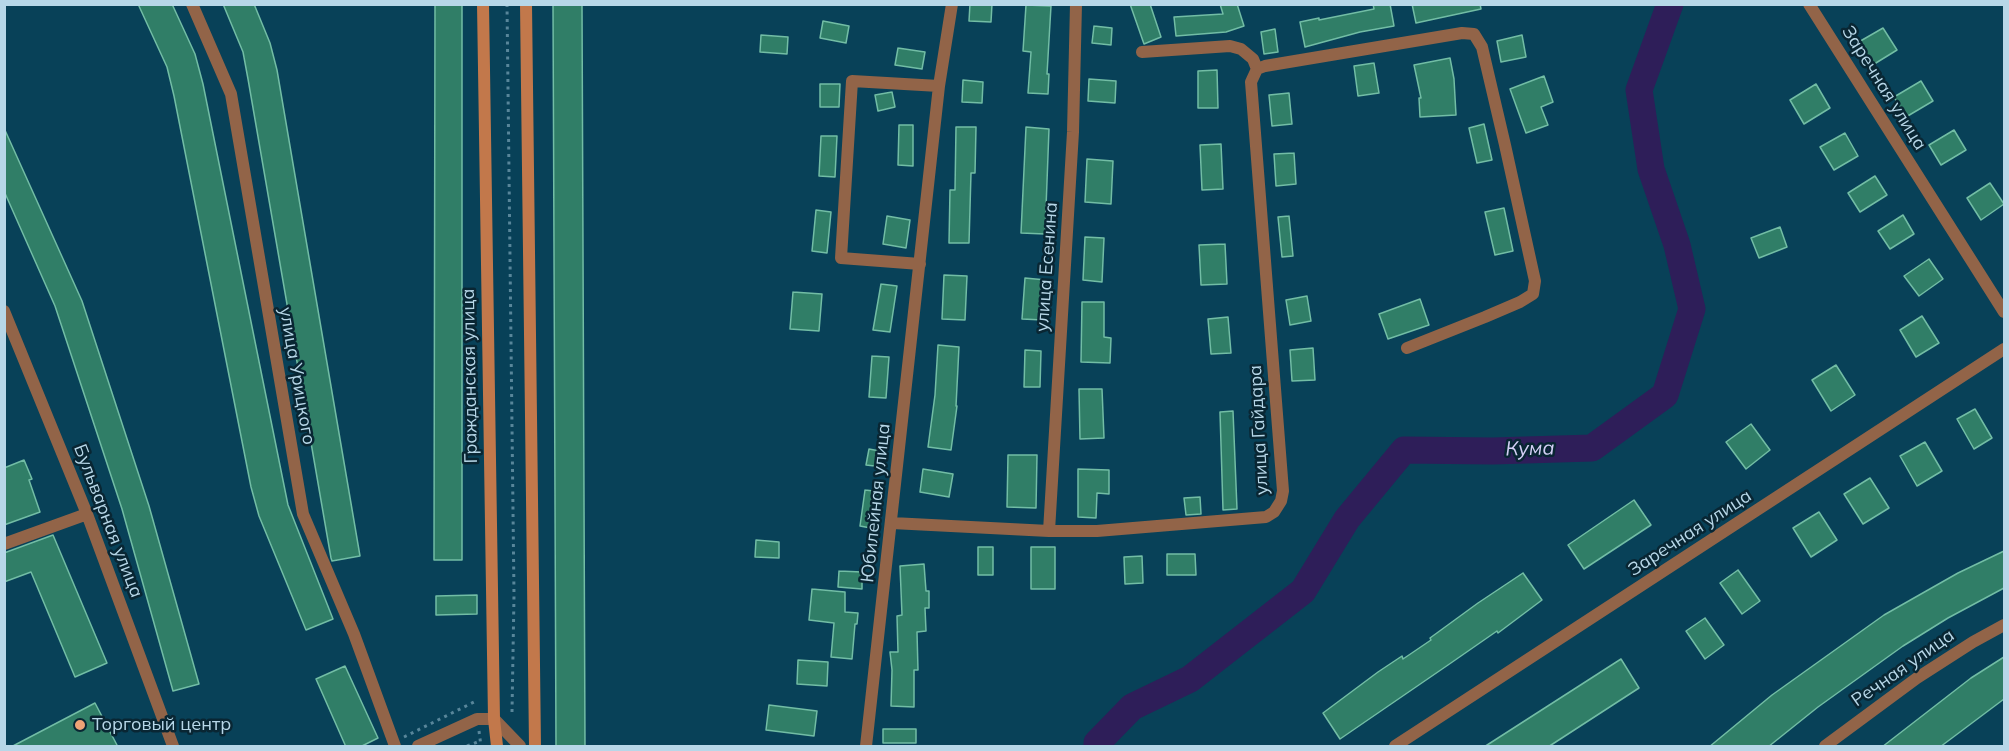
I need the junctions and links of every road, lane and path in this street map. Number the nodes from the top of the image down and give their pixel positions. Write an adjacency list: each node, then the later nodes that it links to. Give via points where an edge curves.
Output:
1 (192, 4): 26 (street, улица Урицкого, via 231,94 303,514 354,634)
2 (483, 4): 24 (street, Гражданская улица)
3 (507, 4): 23 (path)
4 (526, 4): 22 (street)
5 (952, 4): 10 (street, Юбилейная улица)
6 (1076, 4): 18 (street, улица Есенина, via 1073,132)
7 (1809, 4): 13 (street, Заречная улица)
8 (1142, 52): 9 (street, via 1230,46 1253,59)
9 (1257, 69): 14 (street, via 1462,33 1474,34 1482,47 1534,281 1533,294 1494,314); 18 (street, улица Гайдара, via 1251,82 1281,501 1266,517 1097,531)
10 (939, 86): 11 (street, Юбилейная улица); 11 (street, via 852,81 841,258)
11 (920, 264): 17 (street, Юбилейная улица)
12 (4, 311): 16 (street, Бульварная улица)
13 (2004, 312)
14 (1407, 348)
15 (2004, 349): 34 (street, Заречная улица)
16 (87, 514): 19 (street); 27 (street, Бульварная улица)
17 (892, 523): 18 (street, улица Гайдара); 33 (street, Юбилейная улица)
18 (1048, 531)
19 (4, 544)
20 (2004, 625): 35 (street, Речная улица, via 1917,678)
21 (474, 702): 26 (path)
22 (535, 711): 23 (path); 32 (street)
23 (512, 712): 24 (path)
24 (494, 719): 28 (street, via 477,719); 30 (street, Гражданская улица); 31 (street)
25 (480, 741): 29 (path)
26 (394, 744)
27 (173, 747)
28 (418, 747)
29 (467, 747)
30 (497, 747)
31 (519, 747)
32 (536, 747)
33 (866, 747)
34 (1395, 747)
35 (1825, 747)

